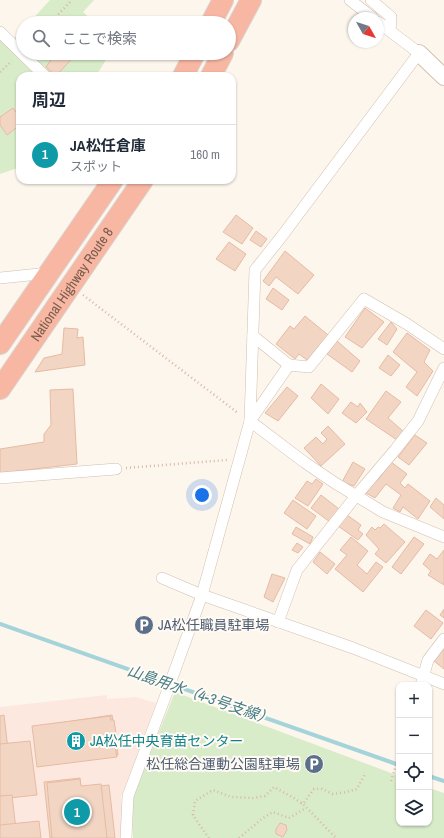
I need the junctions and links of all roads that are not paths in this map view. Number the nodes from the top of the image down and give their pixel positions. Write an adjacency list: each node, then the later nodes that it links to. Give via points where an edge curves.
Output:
1 (223, 0): 6 (highway)
2 (251, 0): 8 (highway)
3 (350, 0): 5 (street)
4 (371, 0): 9 (street, via 391,17)
5 (365, 12)
6 (214, 16)
7 (384, 26): 9 (street)
8 (236, 28)
9 (390, 31): 12 (street)
10 (0, 32): 11 (street)
11 (16, 47)
12 (419, 54): 19 (street); 24 (street, via 256,270)
13 (29, 60): 16 (street)
14 (191, 60): 17 (highway)
15 (219, 60): 18 (highway)
16 (41, 72)
17 (185, 72)
18 (213, 72)
19 (444, 77)
20 (110, 184): 22 (highway, National Highway Route 8)
21 (140, 184): 29 (highway, National Highway Route 8)
22 (49, 273): 23 (street); 25 (highway, National Highway Route 8)
23 (0, 278)
24 (252, 336): 27 (street); 30 (street)
25 (0, 344)
26 (444, 349): 27 (street, via 364,298 309,367)
27 (290, 365): 30 (street)
28 (444, 368): 33 (street, via 418,421)
29 (0, 389)
30 (250, 421): 33 (street, via 304,462); 36 (street)
31 (116, 469): 32 (street)
32 (0, 478)
33 (356, 496): 34 (street, via 382,512); 37 (street, via 297,570)
34 (444, 537)
35 (162, 578): 36 (street)
36 (202, 595): 37 (street); 41 (street, via 128,796)
37 (278, 622): 39 (street, via 354,648)
38 (444, 638): 39 (street, via 428,660)
39 (422, 681): 40 (street)
40 (444, 684)
41 (126, 838)

